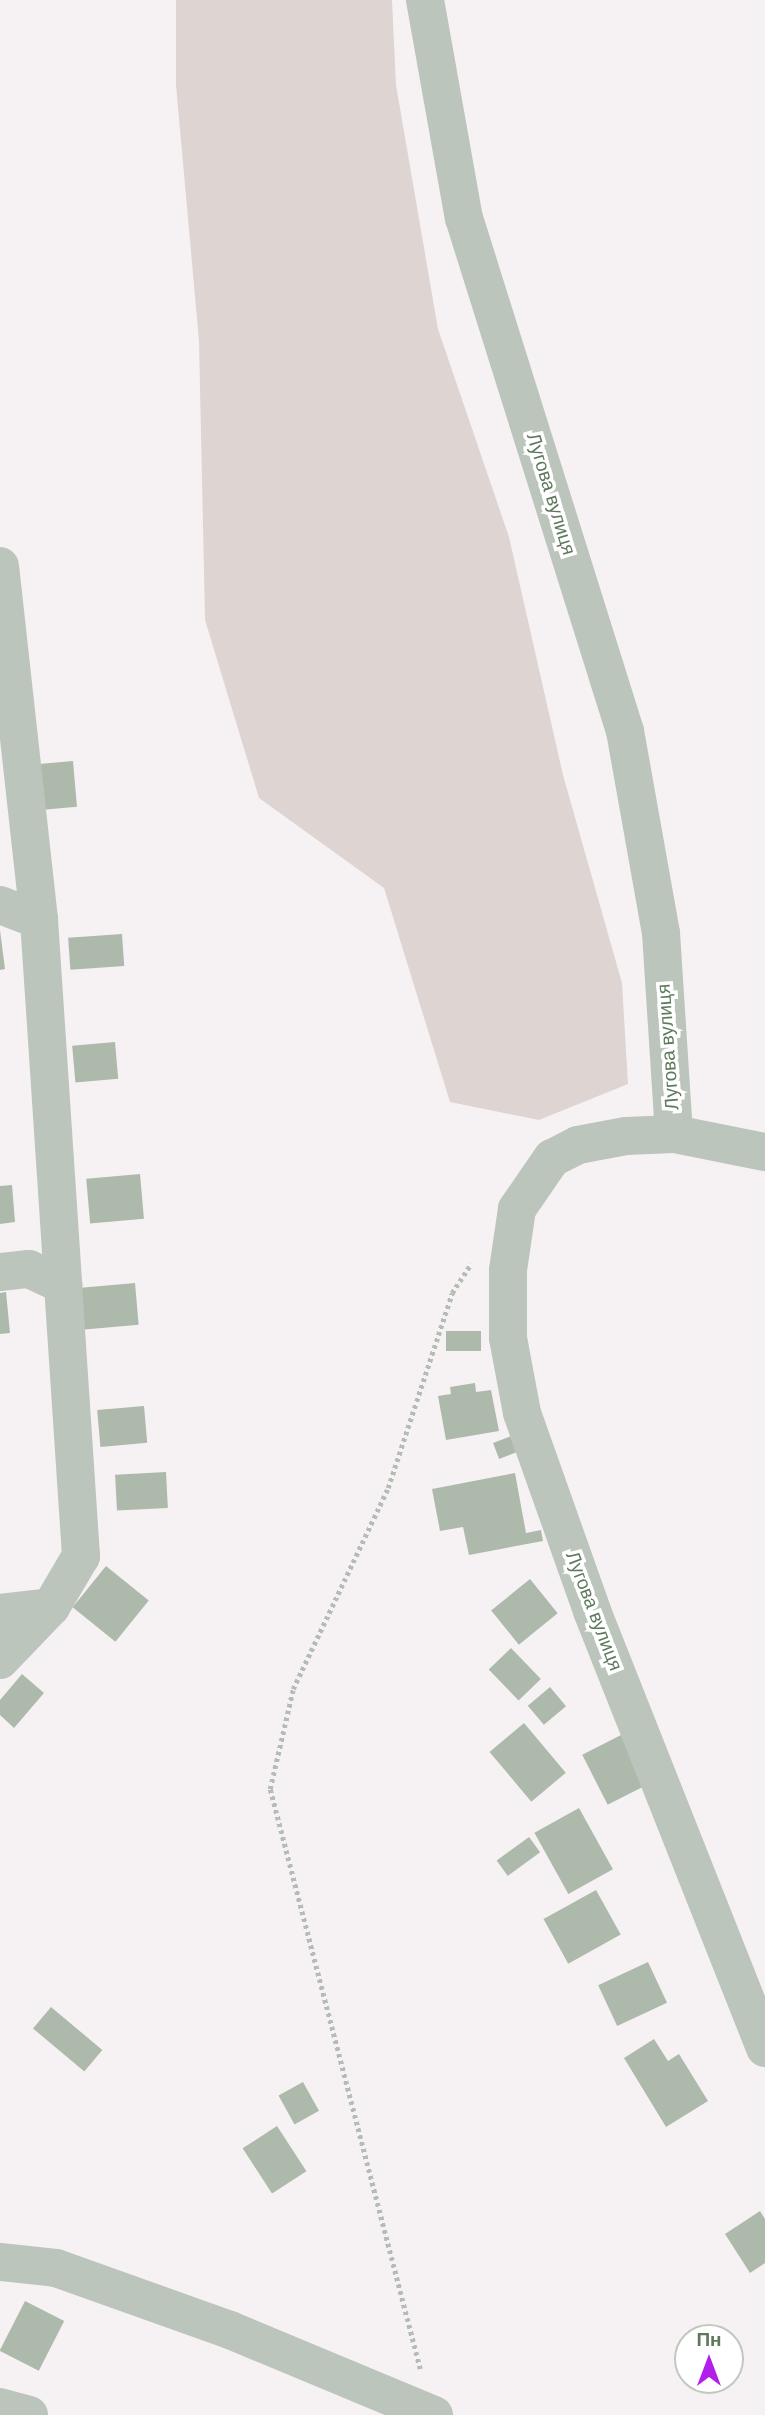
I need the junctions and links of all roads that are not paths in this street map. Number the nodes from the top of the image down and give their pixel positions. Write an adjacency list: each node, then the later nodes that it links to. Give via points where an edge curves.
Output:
1 (425, 0): 5 (street, Лугова вулиця, via 464,218 625,731 661,933)
2 (0, 565): 4 (street)
3 (0, 905): 4 (street)
4 (39, 920): 8 (street)
5 (674, 1134): 6 (street); 12 (street, Лугова вулиця, via 602,1140 552,1158 517,1209 508,1338 522,1413 592,1611)
6 (765, 1152)
7 (0, 1272): 8 (street, via 29,1269)
8 (63, 1285): 9 (street, via 81,1556)
9 (51, 1607): 10 (street); 11 (street)
10 (0, 1613)
11 (0, 1660)
12 (765, 2048)
13 (0, 2262): 15 (street, via 56,2268 230,2330)
14 (0, 2407): 16 (street)
15 (433, 2413)
16 (29, 2415)

